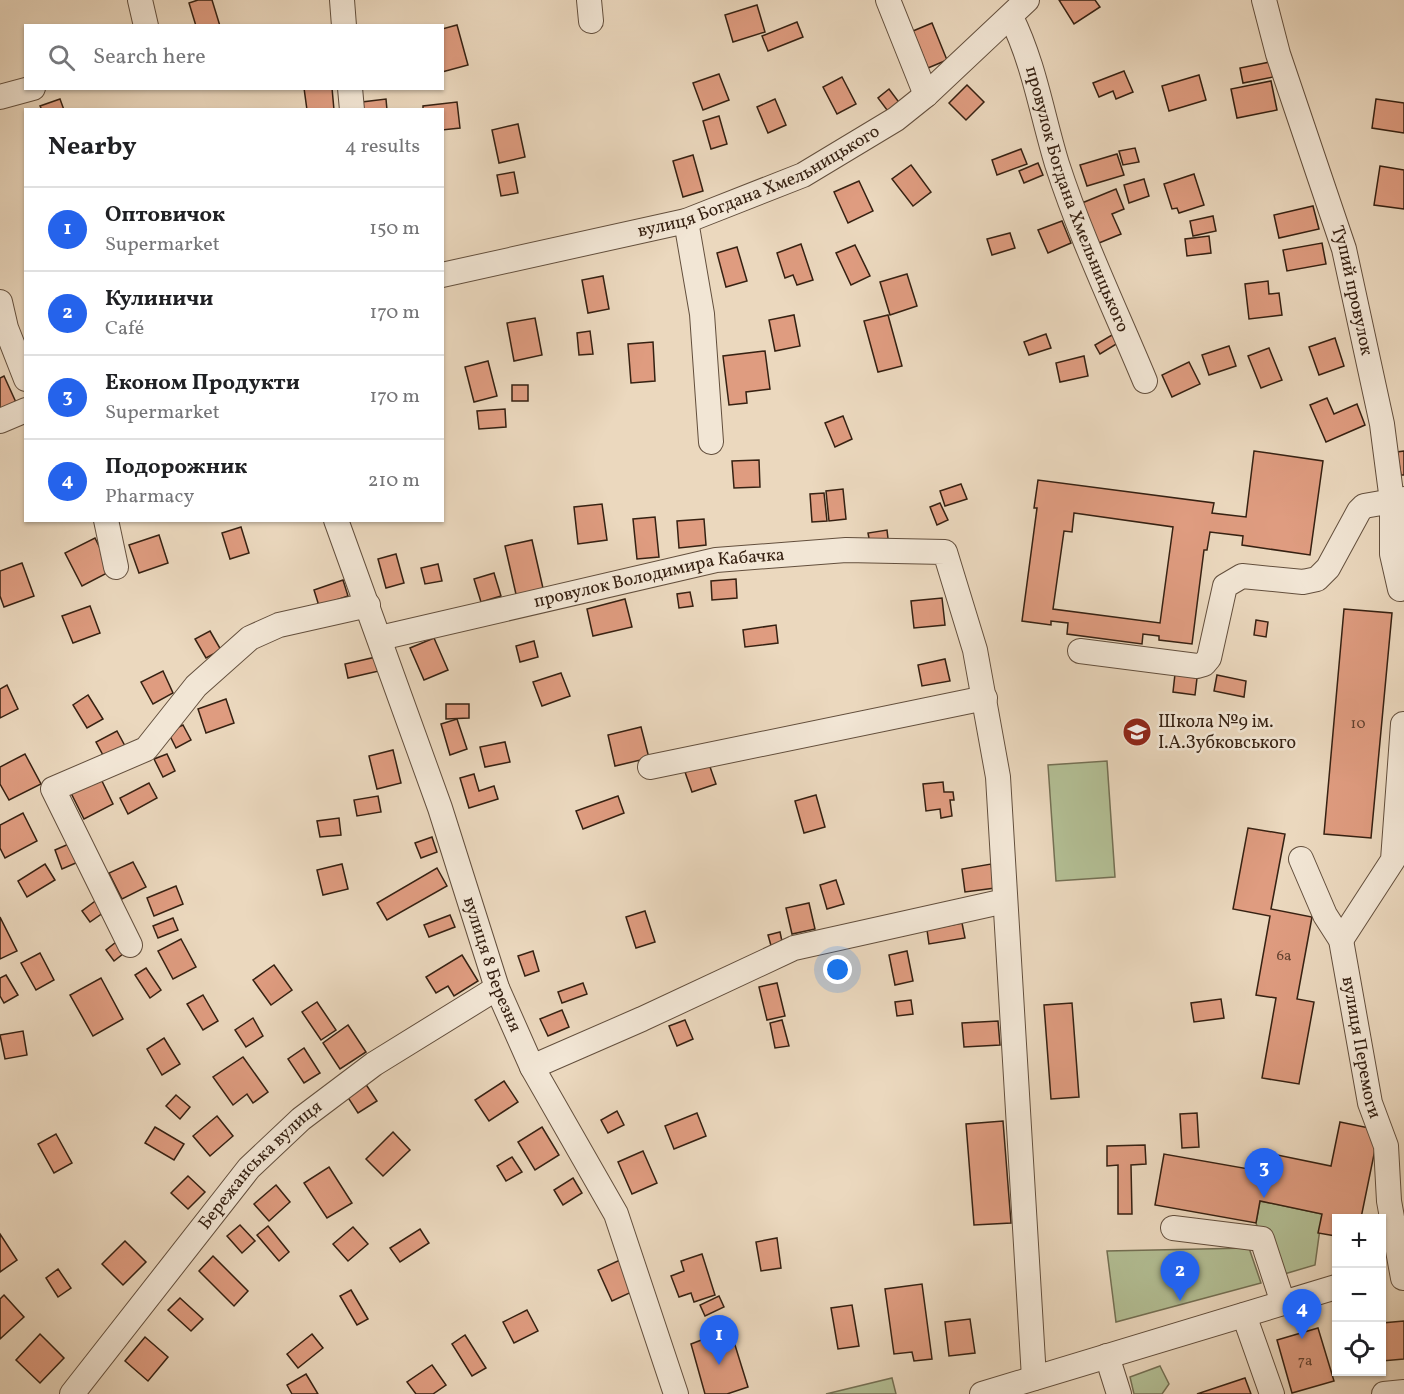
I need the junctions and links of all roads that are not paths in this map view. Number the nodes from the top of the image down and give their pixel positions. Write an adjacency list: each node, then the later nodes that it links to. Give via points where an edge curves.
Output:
1 (140, 0): 6 (street)
2 (342, 0): 7 (street)
3 (888, 0): 10 (street)
4 (1264, 0): 21 (street, Тупий провулок, via 1278,54 1344,249)
5 (1019, 8): 10 (street, вулиця Богдана Хмельницького); 17 (street, провулок Богдана Хмельницького, via 1023,40 1058,165)
6 (146, 24)
7 (344, 24)
8 (26, 90): 11 (street)
9 (350, 90): 12 (street)
10 (926, 95): 13 (street, вулиця Богдана Хмельницького, via 896,119 803,175)
11 (0, 98)
12 (352, 108)
13 (686, 221): 14 (street, вулиця Богдана Хмельницького); 20 (street, via 702,314)
14 (444, 275)
15 (0, 302): 16 (street)
16 (24, 375)
17 (1145, 381)
18 (24, 411): 19 (street)
19 (0, 421)
20 (711, 442)
21 (1398, 500): 25 (street, Тупий провулок, via 1392,554); 28 (street, via 1364,506 1328,568 1317,579 1303,582 1242,576 1225,586 1209,658 1204,664)
22 (106, 522): 24 (street)
23 (337, 522): 26 (street, вулиця 8 Березня)
24 (116, 567)
25 (1400, 589)
26 (368, 605): 27 (street, вулиця 8 Березня); 35 (street, via 279,625 250,638 196,686 146,749 54,789)
27 (380, 638): 29 (street, провулок Володимира Кабачка, via 716,560 846,550 945,552 975,650); 36 (street, вулиця 8 Березня)
28 (1080, 651)
29 (985, 698): 31 (street); 33 (street, via 998,777)
30 (1403, 724): 34 (street, via 1393,860)
31 (650, 767)
32 (1301, 859): 34 (street, вулиця Перемоги, via 1325,915)
33 (1005, 901): 37 (street, via 794,948); 46 (street)
34 (1341, 940): 38 (street, вулиця Перемоги, via 1370,1102 1386,1146)
35 (130, 945)
36 (497, 987): 37 (street, вулиця 8 Березня); 48 (street, Бережанська вулиця, via 374,1064 301,1119 249,1168)
37 (532, 1067): 49 (street, вулиця 8 Березня, via 616,1214)
38 (1397, 1211): 40 (street, вулиця Перемоги)
39 (1173, 1228): 43 (street, via 1262,1239)
40 (1404, 1278): 41 (street)
41 (1386, 1280)
42 (1332, 1288): 43 (street)
43 (1283, 1303): 44 (street)
44 (1244, 1315): 45 (street); 52 (street)
45 (1107, 1356): 46 (street); 51 (street)
46 (1034, 1378): 50 (street)
47 (1404, 1392): 53 (street)
48 (72, 1394)
49 (676, 1394)
50 (982, 1394)
51 (1119, 1394)
52 (1272, 1394)
53 (1384, 1394)

